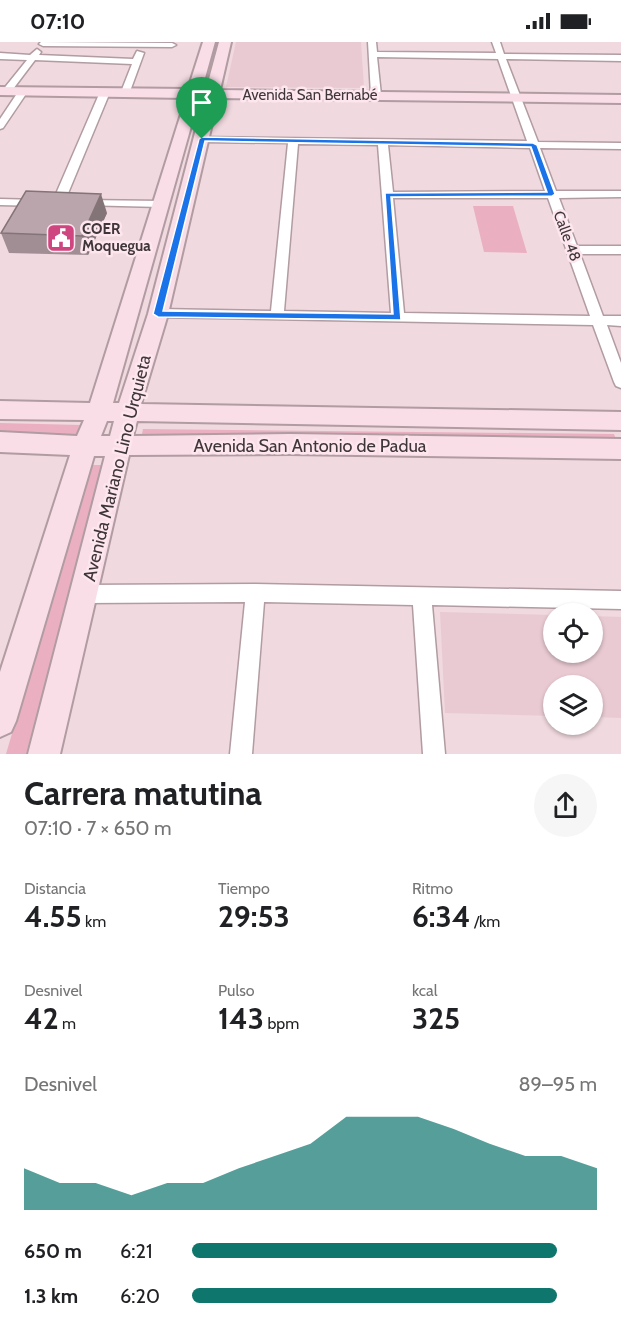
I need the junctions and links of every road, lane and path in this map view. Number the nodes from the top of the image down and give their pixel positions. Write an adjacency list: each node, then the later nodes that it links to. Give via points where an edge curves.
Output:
1 (209, 42): 20 (main road, Avenida Mariano Lino Urquieta)
2 (225, 42): 20 (main road, Avenida Mariano Lino Urquieta)
3 (372, 42): 9 (street)
4 (496, 42): 12 (street, Calle 48)
5 (43, 43): 6 (street); 11 (street)
6 (107, 44): 7 (street); 14 (street)
7 (144, 45): 8 (street); 15 (street)
8 (172, 45)
9 (372, 54): 12 (street); 21 (street)
10 (0, 56): 11 (street)
11 (33, 57): 14 (street); 16 (street)
12 (501, 57): 13 (street); 22 (street, Calle 48)
13 (621, 58)
14 (97, 61): 15 (street)
15 (136, 62): 19 (street)
16 (3, 91): 17 (main road, Avenida San Bernabé)
17 (23, 91): 18 (main road, Avenida San Bernabé); 24 (street)
18 (105, 92): 19 (main road, Avenida San Bernabé); 34 (street)
19 (126, 92): 20 (main road, Avenida San Bernabé)
20 (202, 94): 21 (main road, Avenida San Bernabé); 25 (main road, Avenida Mariano Lino Urquieta); 35 (main road, Avenida Mariano Lino Urquieta)
21 (376, 95): 22 (main road, Avenida San Bernabé)
22 (516, 97): 23 (main road, Avenida San Bernabé); 28 (street, Calle 48)
23 (621, 99)
24 (0, 126)
25 (202, 139): 26 (street); 38 (main road, Avenida Mariano Lino Urquieta)
26 (293, 141): 27 (street); 39 (street)
27 (383, 141): 28 (street); 32 (street)
28 (533, 145): 29 (street); 30 (street, Calle 48)
29 (621, 146)
30 (552, 194): 31 (street); 32 (street); 36 (street, Calle 48)
31 (621, 194)
32 (387, 195): 40 (street)
33 (0, 202): 34 (street)
34 (58, 203): 35 (street)
35 (161, 204): 45 (main road, Avenida Mariano Lino Urquieta)
36 (572, 250): 37 (street); 41 (street, Calle 48)
37 (621, 250)
38 (158, 314): 39 (street); 46 (main road, Avenida Mariano Lino Urquieta)
39 (277, 315): 40 (street)
40 (398, 317): 41 (street)
41 (599, 321): 42 (street); 43 (street, Calle 48)
42 (621, 321)
43 (621, 382)
44 (0, 410): 45 (main road, Avenida San Antonio de Padua)
45 (99, 412): 46 (main road, Avenida San Antonio de Padua); 52 (main road, Avenida Mariano Lino Urquieta)
46 (127, 413): 47 (main road, Avenida San Antonio de Padua); 53 (main road, Avenida Mariano Lino Urquieta)
47 (291, 416): 48 (main road, Avenida San Antonio de Padua); 51 (main road)
48 (455, 418): 49 (main road, Avenida San Antonio de Padua); 54 (main road)
49 (621, 421)
50 (0, 442): 52 (main road, Avenida San Antonio de Padua)
51 (290, 444): 53 (main road, Avenida San Antonio de Padua); 54 (main road, Avenida San Antonio de Padua)
52 (86, 446): 53 (main road, Avenida San Antonio de Padua); 60 (main road, Avenida Mariano Lino Urquieta)
53 (120, 446): 57 (main road, Avenida Mariano Lino Urquieta)
54 (459, 447): 55 (main road, Avenida San Antonio de Padua)
55 (621, 449)
56 (255, 593): 57 (street); 58 (street); 62 (street)
57 (85, 594): 61 (main road, Avenida Mariano Lino Urquieta)
58 (422, 597): 59 (street); 63 (street)
59 (621, 600)
60 (0, 722)
61 (44, 754)
62 (241, 754)
63 (434, 754)

